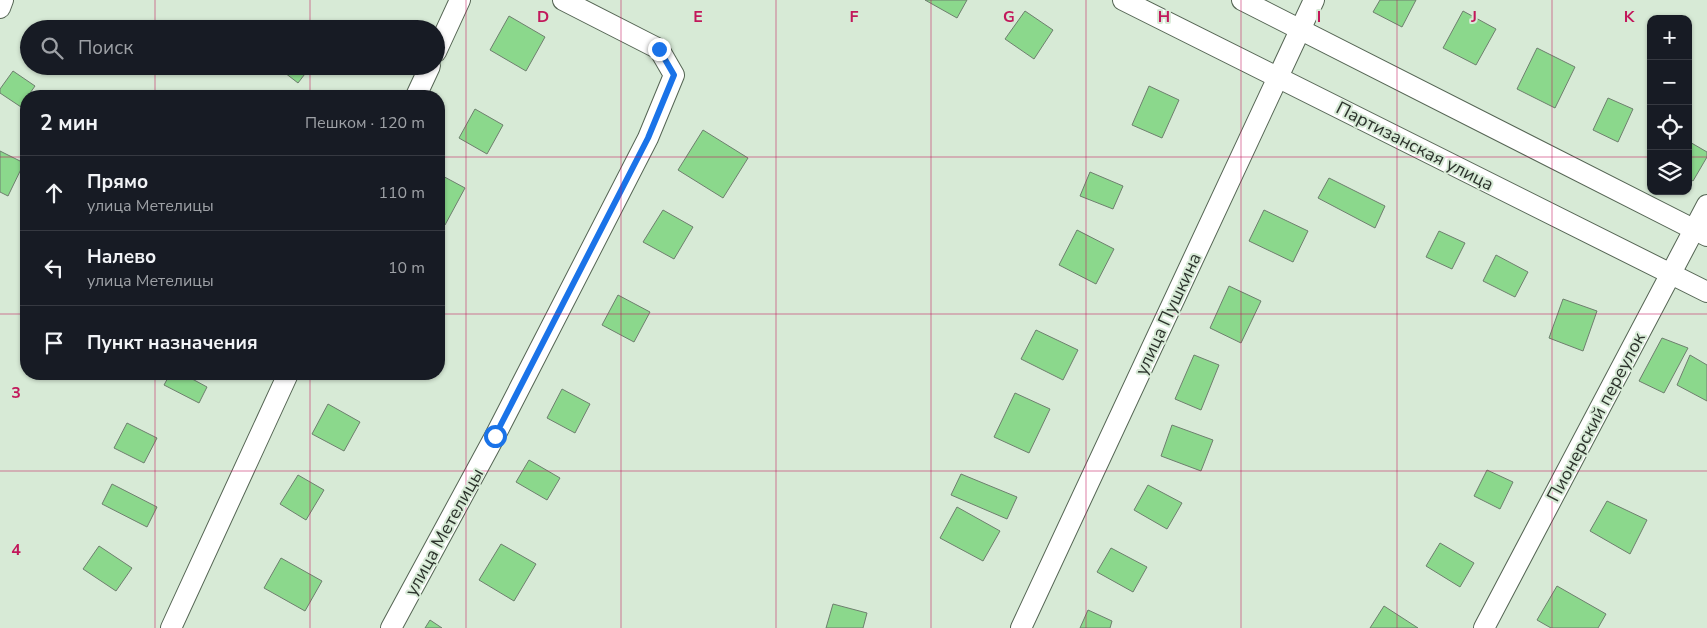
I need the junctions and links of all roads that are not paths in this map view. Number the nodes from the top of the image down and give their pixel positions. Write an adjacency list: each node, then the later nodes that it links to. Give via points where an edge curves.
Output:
1 (3, 0): 7 (street)
2 (460, 0): 9 (street)
3 (563, 0): 19 (street, улица Метелицы, via 659,49 674,75 648,138 504,419)
4 (1123, 0): 11 (street, Партизанская улица)
5 (1242, 0): 8 (street)
6 (1314, 0): 8 (street, улица Пушкина)
7 (0, 8)
8 (1300, 30): 11 (street, улица Пушкина); 14 (street)
9 (445, 32)
10 (426, 75): 12 (street)
11 (1278, 78): 15 (street, Партизанская улица); 20 (street, улица Пушкина)
12 (419, 90)
13 (1707, 205): 14 (street, Пионерский переулок)
14 (1701, 233): 15 (street, Пионерский переулок)
15 (1671, 274): 16 (street, Партизанская улица); 21 (street, Пионерский переулок)
16 (1707, 292)
17 (285, 380): 18 (street)
18 (172, 628)
19 (391, 628)
20 (1021, 628)
21 (1484, 628)

